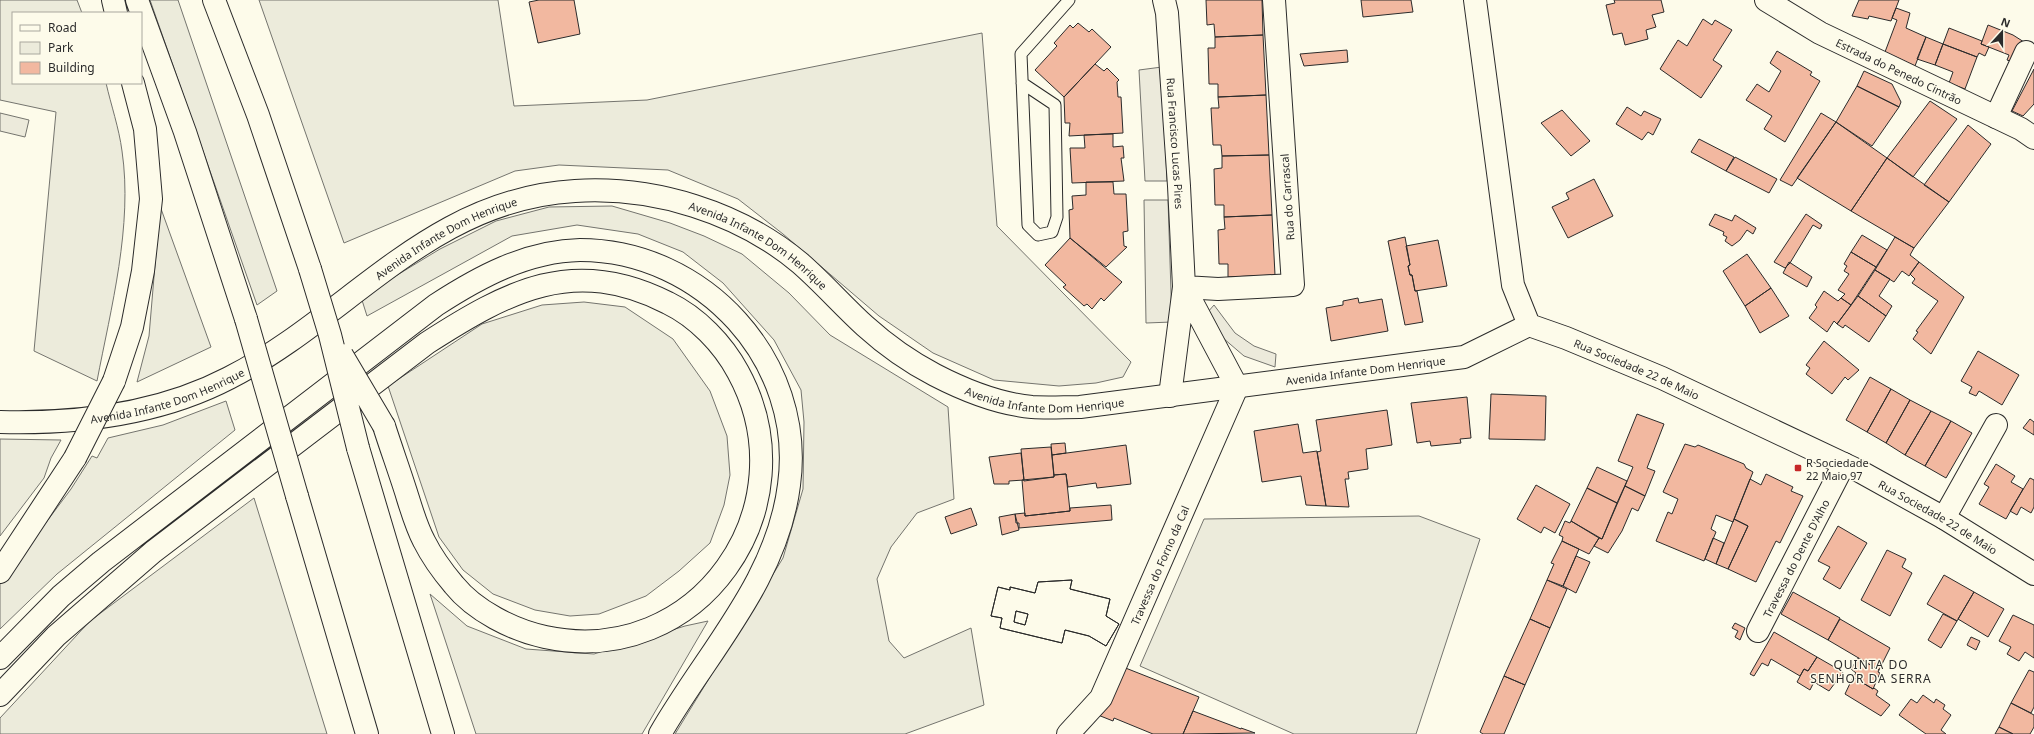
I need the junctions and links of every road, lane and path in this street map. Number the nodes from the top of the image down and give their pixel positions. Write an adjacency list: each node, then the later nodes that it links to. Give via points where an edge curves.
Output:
1 (113, 0): 9 (main road)
2 (136, 0): 10 (main road, bridge)
3 (214, 0): 19 (main road, bridge, via 258,115)
4 (1069, 0): 13 (lane, via 1021,54)
5 (1164, 0): 17 (main road, Rua Francisco Lucas Pires, via 1169,28)
6 (1274, 0): 17 (main road, Rua do Carrascal, via 1293,286 1218,289)
7 (1476, 0): 18 (main road, via 1513,285)
8 (1766, 0): 15 (main road, Estrada do Penedo Cintrão, via 1820,33)
9 (116, 12)
10 (141, 12)
11 (142, 13): 31 (main road, bridge, via 185,132 246,319)
12 (2026, 52): 15 (main road)
13 (1022, 83): 13 (lane, via 1028,225 1038,235 1052,232 1057,217 1055,106)
14 (133, 84): 26 (main road, bridge, via 145,129 151,199 143,271 132,327 114,381 75,458)
15 (1996, 117): 16 (main road, Estrada do Penedo Cintrão)
16 (2034, 138)
17 (1184, 287): 20 (main road, Rua Francisco Lucas Pires); 21 (main road, Rua Francisco Lucas Pires)
18 (1529, 325): 20 (main road, Avenida Infante Dom Henrique, via 1464,357); 24 (main road, Rua Sociedade 22 de Maio, via 1662,378)
19 (330, 335): 30 (main road, bridge, via 384,426 424,541 456,588 500,620 527,633 562,640 592,642 620,637 650,628 694,604 716,582 735,556 758,499 762,443 748,389 730,357 708,332 678,308 647,292 612,282 575,280 540,286 503,298 467,317 421,348 153,552 56,636); 32 (main road, bridge, via 358,448)
20 (1237, 387): 21 (main road, Avenida Infante Dom Henrique); 34 (main road, Travessa do Forno da Cal, via 1100,698)
21 (1170, 396): 22 (main road, Avenida Infante Dom Henrique, via 1080,407 1031,407 970,390 934,374 899,353 868,329 800,263 765,239 729,220 652,195 613,191 573,191 509,202 472,215 439,233 273,353 198,393 134,412 98,418 32,423)
22 (0, 422)
23 (1996, 425): 25 (main road)
24 (1844, 464): 25 (main road, Rua Sociedade 22 de Maio); 28 (main road, Travessa do Dente D'Alho)
25 (1944, 518): 27 (main road, Rua Sociedade 22 de Maio)
26 (0, 572)
27 (2034, 574)
28 (1758, 631)
29 (0, 658): 33 (main road, via 61,596 101,562 436,305 468,284 522,260 579,250 615,253 644,260 676,274 705,291 734,315 768,363 788,423 790,484 774,546 741,610)
30 (0, 695)
31 (368, 734)
32 (443, 734)
33 (660, 734)
34 (1068, 734)

